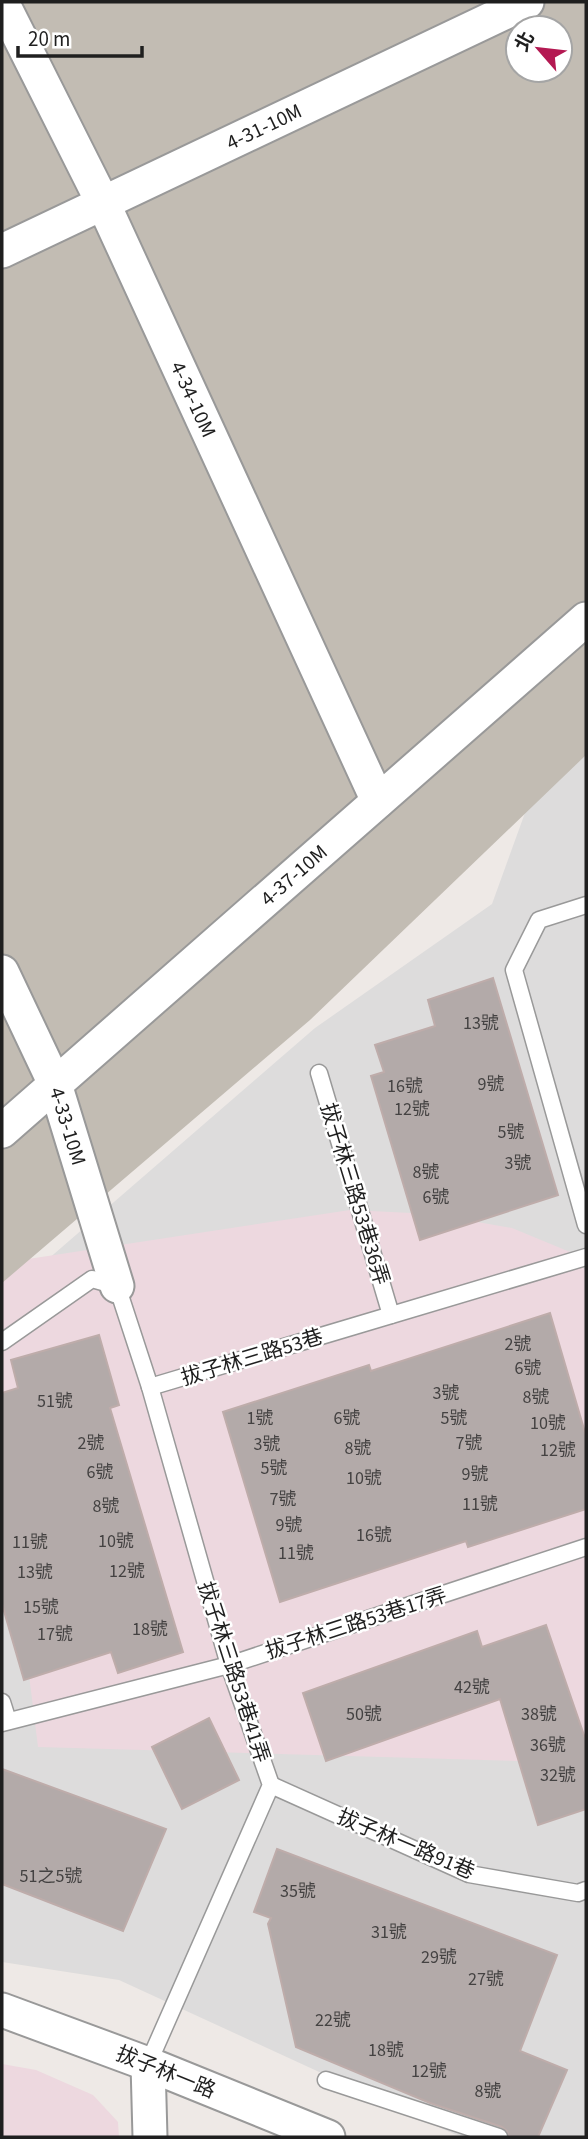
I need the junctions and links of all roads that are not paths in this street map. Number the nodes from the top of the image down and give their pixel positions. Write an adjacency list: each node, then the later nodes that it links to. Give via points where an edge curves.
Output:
1 (2, 2): 3 (street, 4-34-10M)
2 (527, 2): 3 (street, 4-31-10M)
3 (104, 205): 4 (street, 4-31-10M); 6 (street, 4-34-10M)
4 (2, 251)
5 (586, 619): 6 (street, 4-37-10M)
6 (378, 801): 10 (street, 4-37-10M)
7 (586, 905): 12 (lane, via 539,920 513,970)
8 (2, 972): 10 (street, 4-33-10M)
9 (319, 1073): 15 (lane, 拔子林三路53巷36弄)
10 (55, 1084): 11 (street, 4-37-10M); 14 (street, 4-33-10M)
11 (2, 1131)
12 (586, 1225)
13 (586, 1257): 15 (lane, 拔子林三路53巷)
14 (117, 1286): 16 (lane, via 92,1279); 17 (lane)
15 (390, 1315): 17 (lane, 拔子林三路53巷)
16 (2, 1342)
17 (150, 1387): 19 (lane, 拔子林三路53巷41弄)
18 (586, 1547): 19 (lane, 拔子林三路53巷17弄)
19 (229, 1665): 21 (lane, 拔子林三路53巷17弄); 22 (lane, 拔子林三路53巷41弄)
20 (2, 1702): 21 (lane)
21 (5, 1722)
22 (271, 1785): 23 (lane, 拔子林一路91巷, via 469,1874 578,1893); 25 (lane, 拔子林三路53巷41弄)
23 (586, 1890)
24 (2, 2010): 25 (street, 拔子林一路)
25 (148, 2064): 27 (street); 28 (street, 拔子林一路)
26 (326, 2080): 29 (lane)
27 (150, 2137)
28 (328, 2137)
29 (499, 2137)

